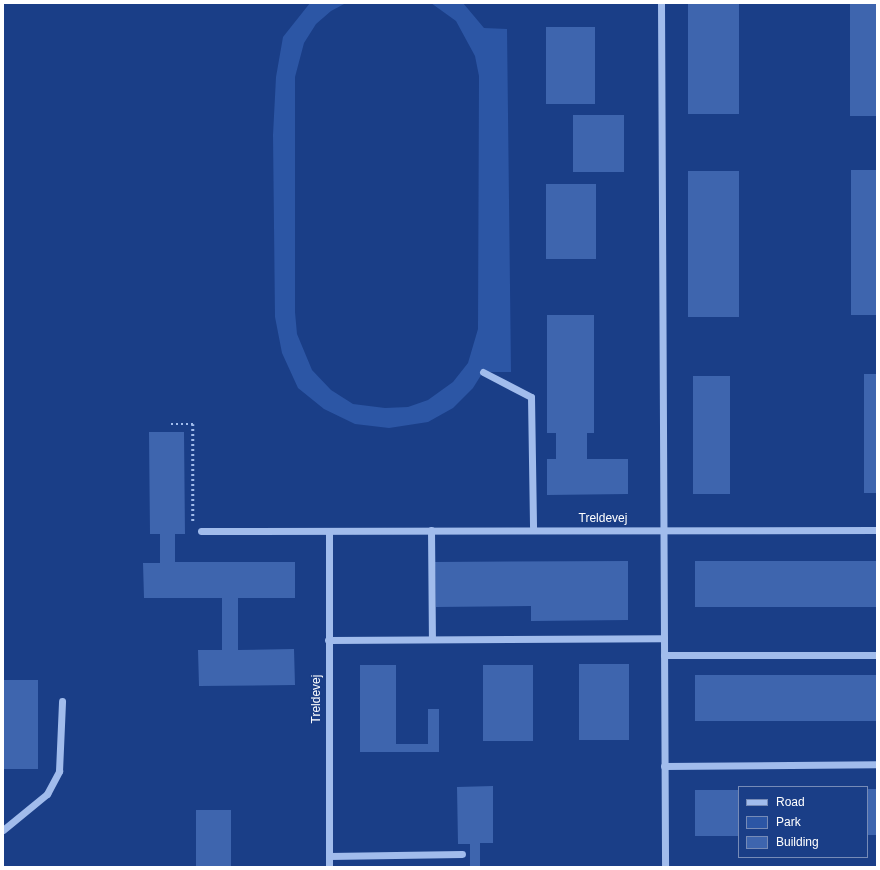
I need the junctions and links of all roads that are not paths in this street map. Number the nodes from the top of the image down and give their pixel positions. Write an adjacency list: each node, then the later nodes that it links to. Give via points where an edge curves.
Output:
1 (661, 3): 6 (lane)
2 (483, 372): 5 (lane, via 531,397)
3 (329, 530): 4 (lane, Treldevej); 8 (lane, Treldevej); 11 (lane, Treldevej)
4 (431, 530): 5 (lane, Treldevej); 10 (lane)
5 (533, 530): 6 (lane, Treldevej)
6 (665, 530): 7 (lane, Treldevej); 9 (lane)
7 (877, 530)
8 (201, 531)
9 (664, 638): 10 (lane); 12 (lane)
10 (432, 639): 11 (lane)
11 (328, 640): 19 (lane, Treldevej)
12 (664, 655): 13 (lane); 16 (lane)
13 (877, 655)
14 (62, 701): 17 (lane, via 59,771 47,794)
15 (877, 764): 16 (lane)
16 (664, 766): 21 (lane)
17 (3, 830)
18 (462, 854): 19 (lane)
19 (329, 856): 20 (lane, Treldevej)
20 (329, 867)
21 (665, 867)

